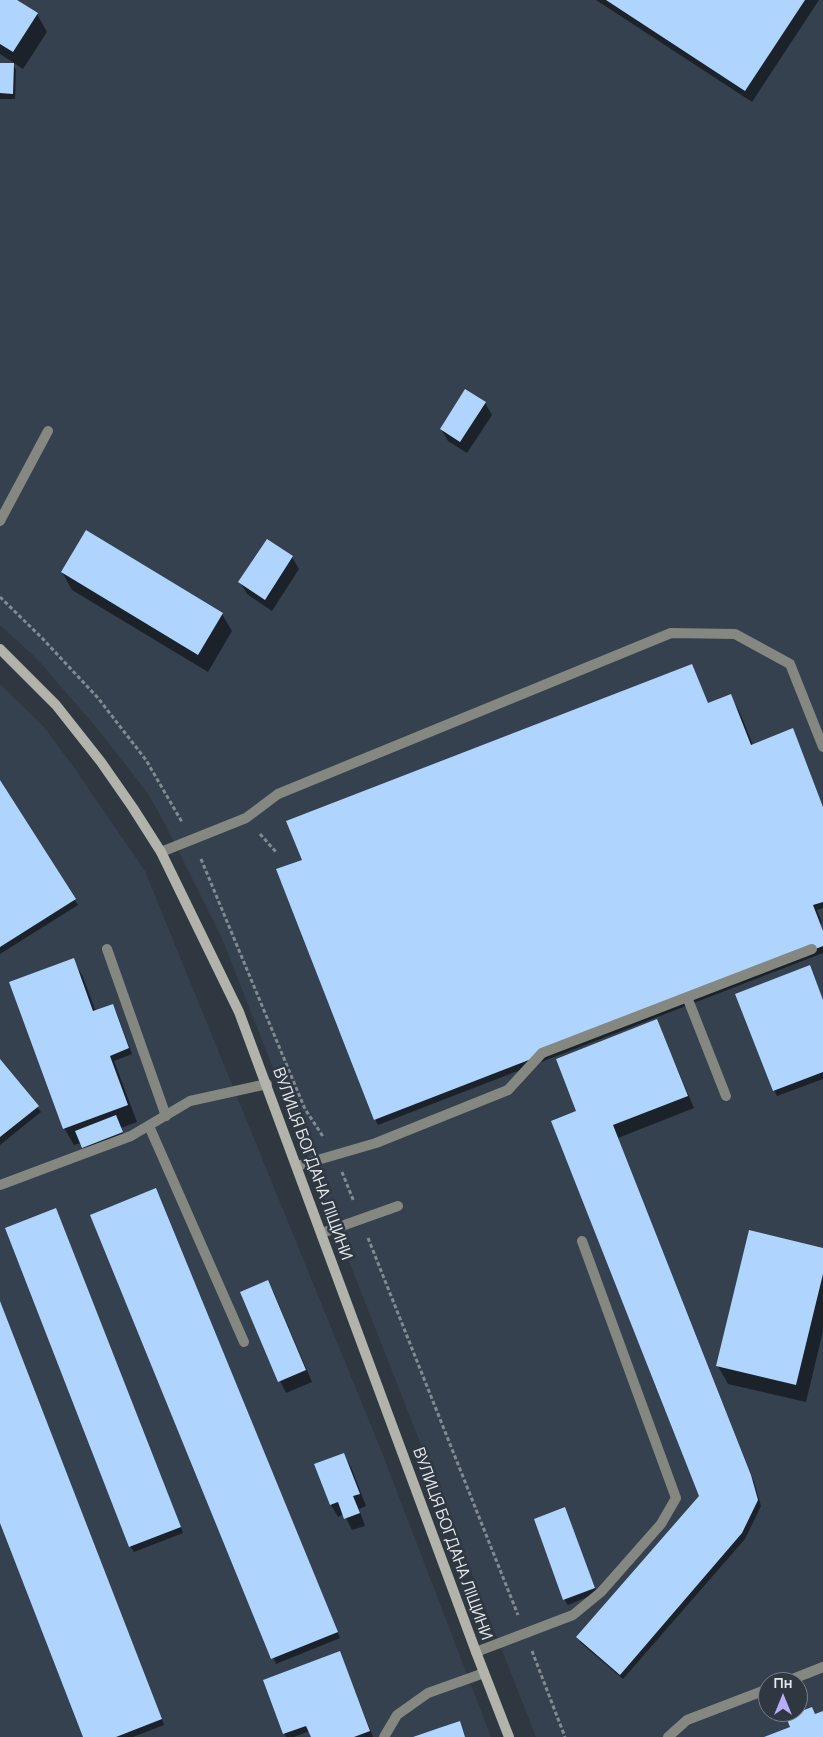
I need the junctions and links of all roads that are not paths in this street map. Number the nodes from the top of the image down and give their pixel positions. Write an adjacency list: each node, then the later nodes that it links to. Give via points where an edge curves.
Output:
1 (48, 431): 2 (lane)
2 (0, 521)
3 (0, 649): 5 (main road, ВУЛИЦЯ БОГДАНА ЛІЩИНИ, via 56,705 101,762)
4 (823, 747): 5 (lane, via 790,664 735,634 671,633 278,794 246,818)
5 (162, 852): 9 (main road, ВУЛИЦЯ БОГДАНА ЛІЩИНИ, via 239,1012)
6 (107, 949): 11 (lane)
7 (812, 949): 8 (lane)
8 (687, 997): 10 (lane); 13 (lane, via 542,1053 508,1090 376,1143)
9 (267, 1084): 11 (lane, via 190,1101); 13 (main road, ВУЛИЦЯ БОГДАНА ЛІЩИНИ)
10 (726, 1096)
11 (166, 1116): 12 (lane)
12 (149, 1126): 14 (lane, via 131,1136); 18 (lane)
13 (297, 1166): 16 (main road, ВУЛИЦЯ БОГДАНА ЛІЩИНИ)
14 (0, 1185)
15 (398, 1206): 16 (lane)
16 (322, 1233): 19 (main road, ВУЛИЦЯ БОГДАНА ЛІЩИНИ)
17 (582, 1241): 19 (lane, via 676,1498 661,1524 602,1592 573,1614)
18 (244, 1342)
19 (476, 1652): 21 (main road, ВУЛИЦЯ БОГДАНА ЛІЩИНИ)
20 (823, 1667): 22 (lane)
21 (484, 1673): 24 (lane, via 428,1693 397,1715); 25 (main road, ВУЛИЦЯ БОГДАНА ЛІЩИНИ)
22 (808, 1673)
23 (758, 1693): 26 (lane, via 687,1720)
24 (384, 1737)
25 (509, 1737)
26 (668, 1737)

